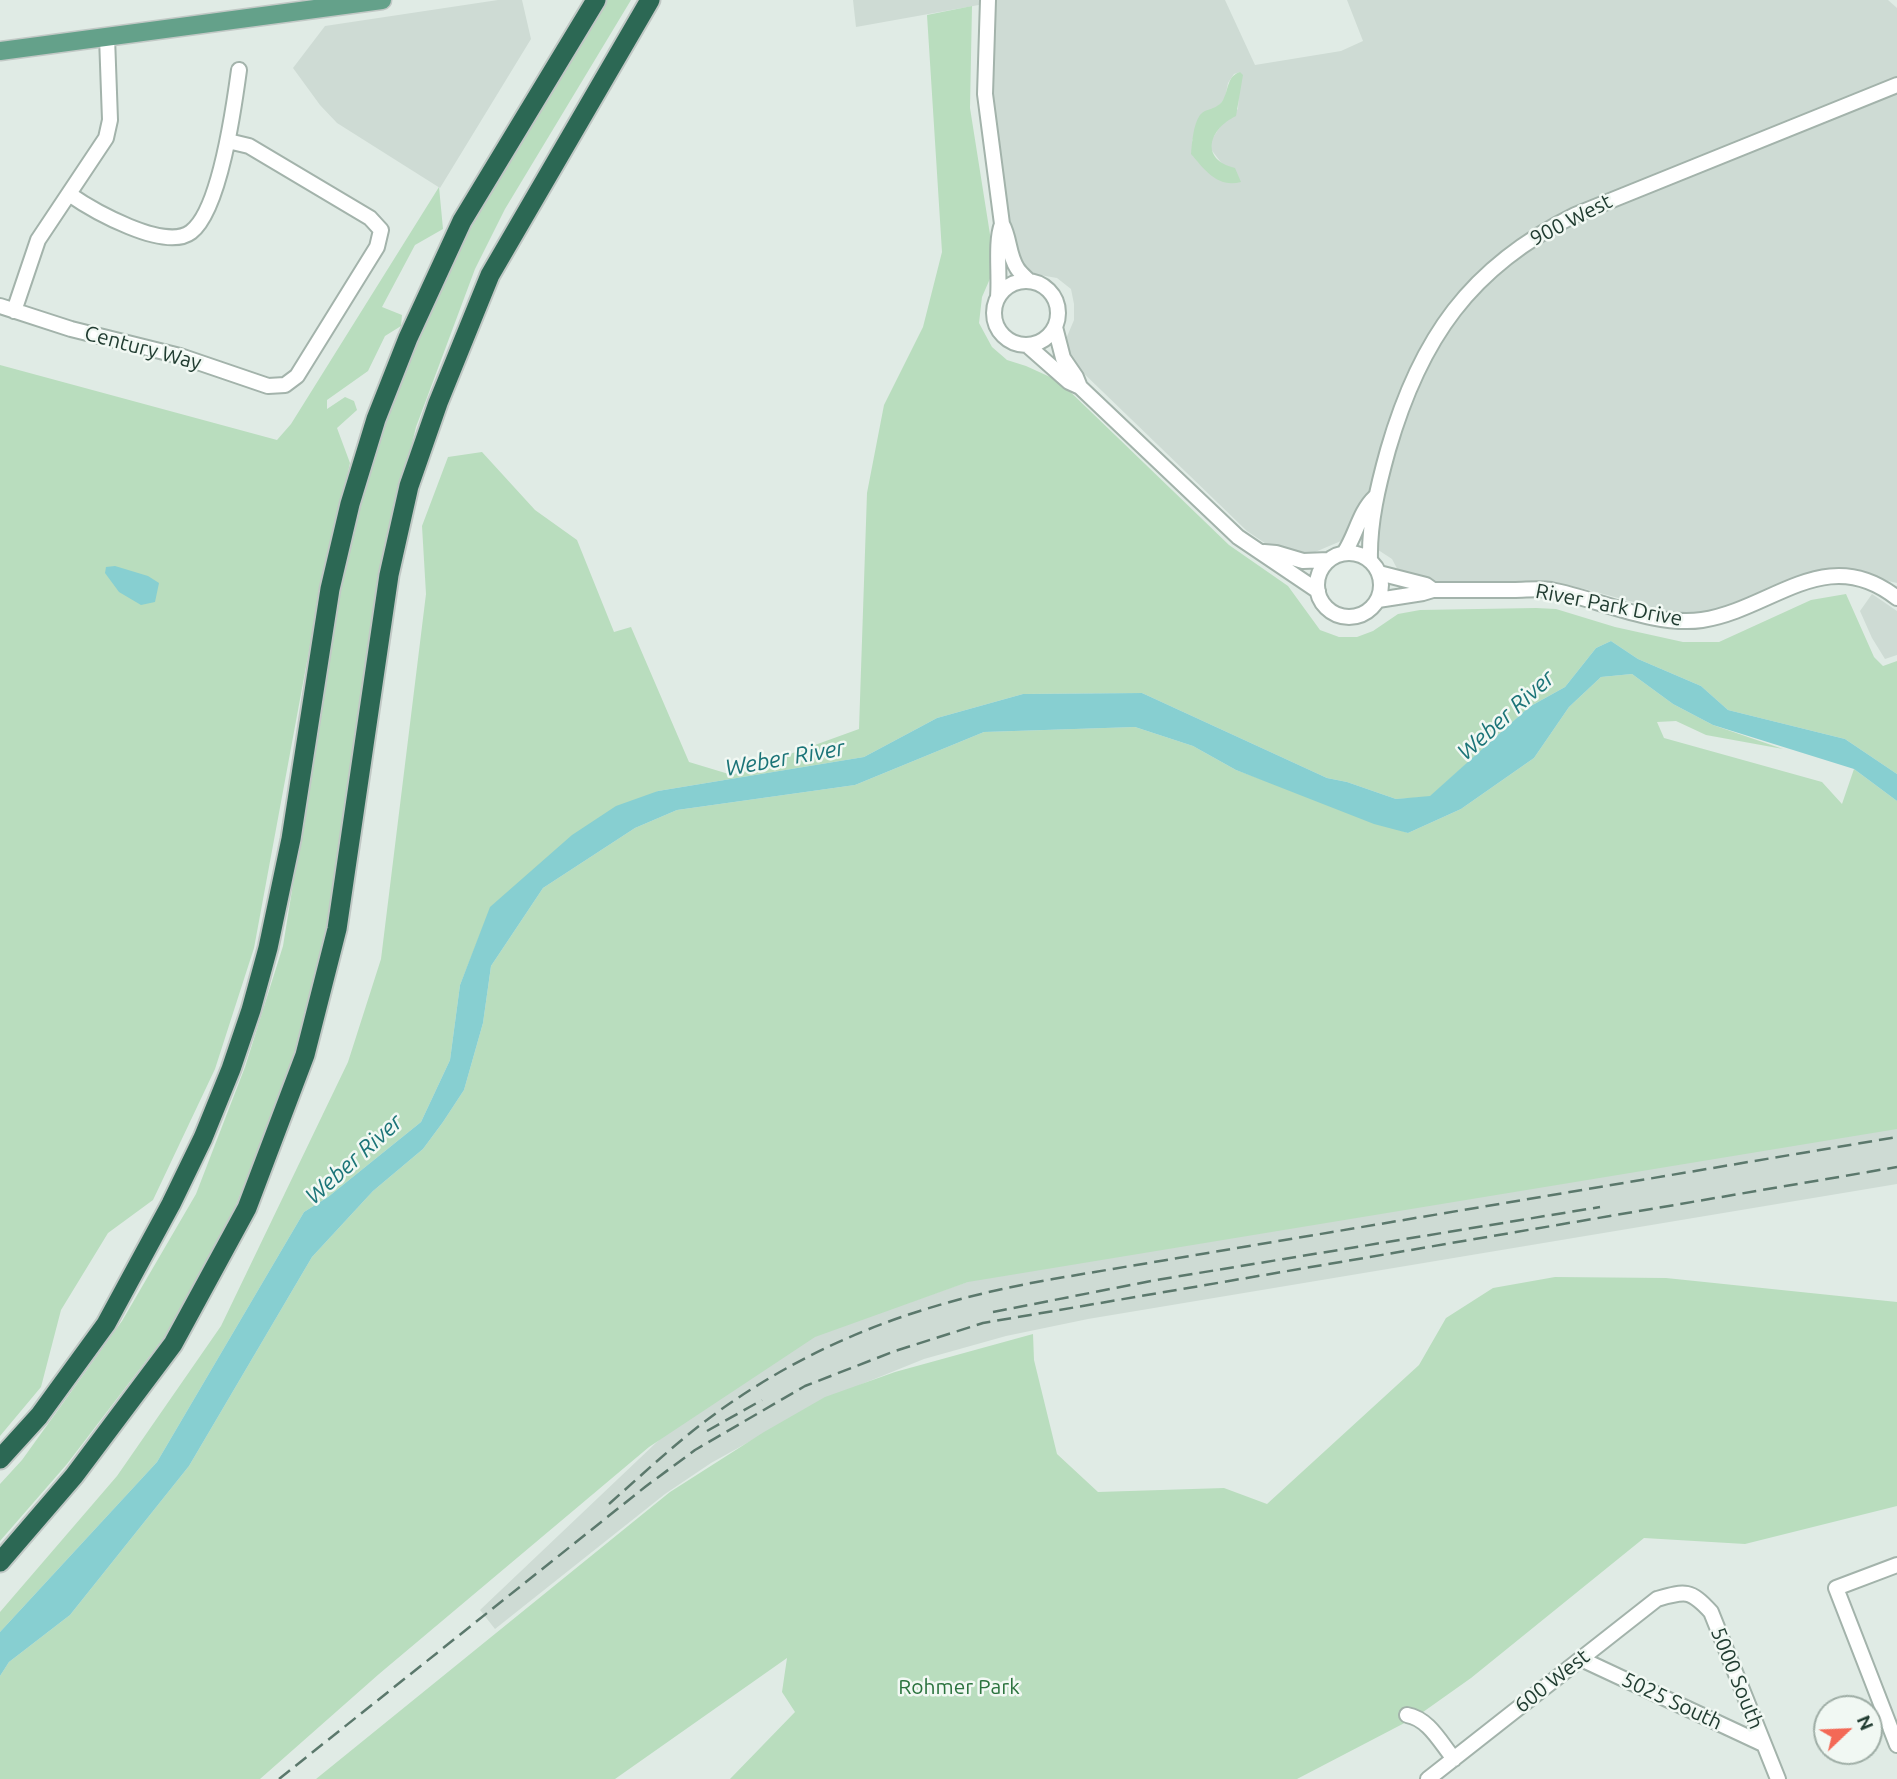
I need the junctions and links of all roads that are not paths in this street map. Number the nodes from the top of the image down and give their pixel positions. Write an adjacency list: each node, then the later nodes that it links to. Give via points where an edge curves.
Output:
1 (382, 0): 5 (main road)
2 (596, 0): 29 (highway, via 462,221 376,419 330,589 291,839 268,948 251,1010 208,1127 106,1324 39,1416)
3 (650, 0): 30 (highway, via 490,275 410,486 389,576 337,929 305,1055 247,1208 173,1344 74,1476)
4 (988, 0): 12 (street, via 985,94)
5 (306, 5): 6 (main road)
6 (107, 37): 7 (main road); 11 (street, via 110,120 106,138)
7 (0, 51)
8 (239, 71): 10 (street)
9 (1897, 85): 19 (street, 900 West, via 1589,208 1512,253 1460,302 1431,344 1402,405)
10 (228, 141): 11 (street, via 202,221 189,234 170,238 113,221); 15 (street, Century Way, via 249,146 370,218 381,230 377,247 297,376 285,385 268,386 180,356)
11 (69, 194): 15 (street, via 38,240)
12 (1002, 224): 13 (street, via 1017,268); 14 (street)
13 (1029, 281): 14 (street, via 1011,285); 16 (street, via 1045,288 1055,300)
14 (998, 297): 17 (street, via 994,316 1001,334)
15 (7, 309)
16 (1055, 327): 17 (street, via 1043,340); 18 (street, via 1063,358)
17 (1027, 345): 18 (street, via 1069,383)
18 (1080, 387): 20 (street, via 1238,537)
19 (1375, 497): 21 (street, 900 West, via 1366,506); 23 (street, 900 West)
20 (1263, 552): 22 (street, via 1303,561); 26 (street)
21 (1344, 553): 22 (street); 23 (street)
22 (1329, 560): 26 (street, via 1319,574)
23 (1370, 560): 24 (street)
24 (1379, 573): 25 (street, River Park Drive); 28 (street)
25 (1433, 590): 27 (street, River Park Drive, via 1547,590 1683,621 1718,617 1830,575 1872,581); 28 (street, River Park Drive)
26 (1318, 591): 28 (street, via 1325,606 1340,616 1366,613)
27 (1897, 597)
28 (1378, 600)
29 (0, 1459)
30 (0, 1562)
31 (1897, 1565): 36 (street, via 1836,1588)
32 (1681, 1592): 33 (street, 600 West, via 1657,1599); 35 (street, 5000 South, via 1699,1598 1711,1612)
33 (1581, 1659): 35 (street, 5025 South); 37 (street, 600 West)
34 (1406, 1715): 37 (street, via 1426,1723)
35 (1763, 1744): 39 (street, 5000 South)
36 (1897, 1745)
37 (1454, 1759): 38 (street, 600 West)
38 (1428, 1779)
39 (1778, 1779)

